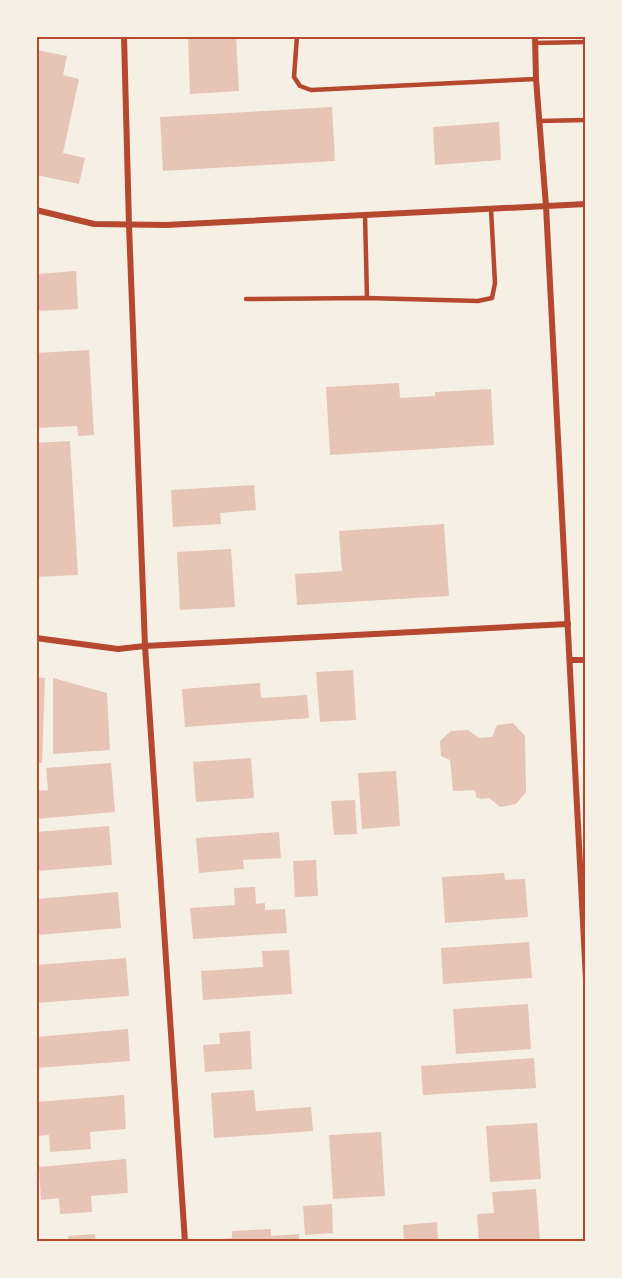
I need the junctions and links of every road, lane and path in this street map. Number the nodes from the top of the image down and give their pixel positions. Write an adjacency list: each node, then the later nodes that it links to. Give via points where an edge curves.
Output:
1 (124, 36): 13 (street)
2 (297, 36): 5 (lane, via 294,77 300,86 311,90)
3 (535, 39): 4 (lane); 5 (street)
4 (586, 42)
5 (536, 79): 7 (street)
6 (586, 120): 7 (lane)
7 (539, 121): 9 (street)
8 (586, 204): 9 (street)
9 (546, 206): 10 (street); 16 (street)
10 (491, 209): 12 (street); 14 (lane, via 495,283 492,298)
11 (36, 210): 13 (street, via 94,224)
12 (365, 215): 13 (street); 14 (lane)
13 (129, 225): 18 (street)
14 (367, 298): 15 (lane)
15 (246, 299)
16 (568, 624): 18 (street); 19 (street)
17 (36, 638): 18 (street, via 118,649)
18 (146, 646): 22 (street)
19 (570, 660): 20 (street); 21 (street)
20 (586, 660)
21 (586, 981)
22 (185, 1242)

